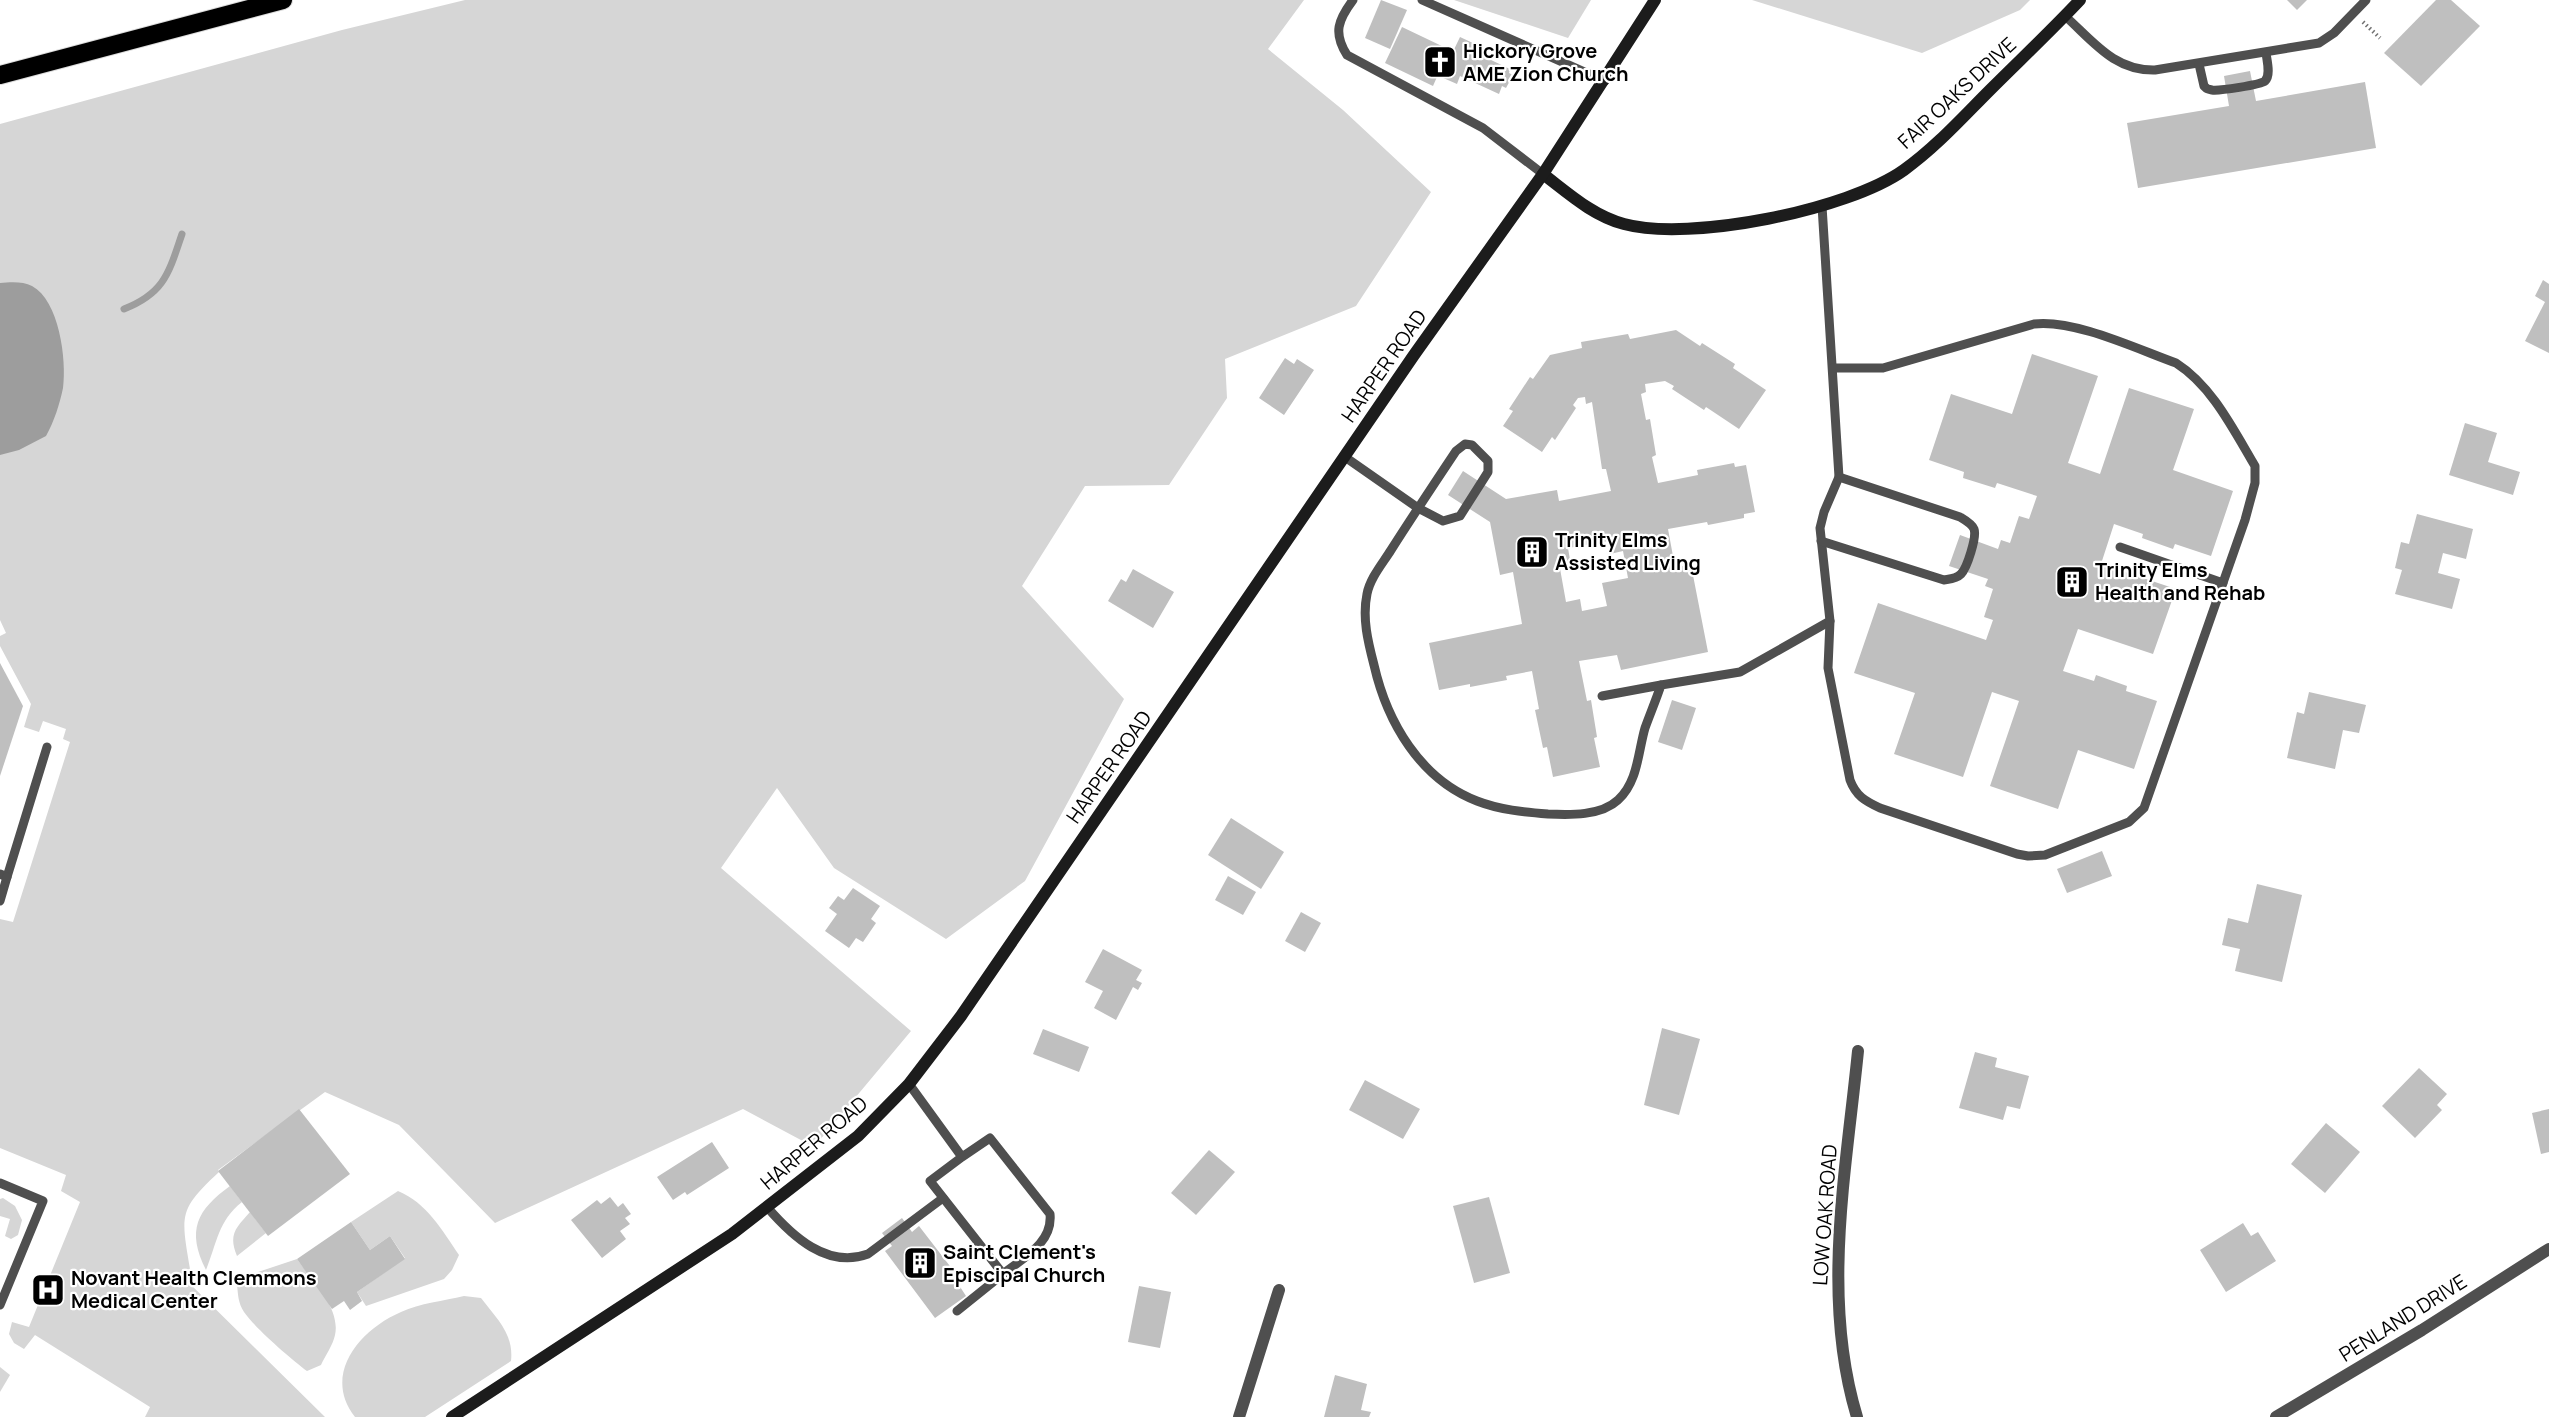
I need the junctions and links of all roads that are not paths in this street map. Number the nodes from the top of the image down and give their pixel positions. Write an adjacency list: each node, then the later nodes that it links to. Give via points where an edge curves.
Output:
1 (283, 0): 10 (highway)
2 (1353, 0): 12 (lane, via 1338,27 1338,40 1347,55 1482,128)
3 (1422, 0): 11 (lane)
4 (1655, 0): 11 (main road, HARPER ROAD)
5 (2080, 0): 7 (main road, FAIR OAKS DRIVE)
6 (2366, 0): 8 (lane, via 2327,39)
7 (2065, 16): 9 (lane, via 2115,60 2131,69); 13 (main road, FAIR OAKS DRIVE, via 1945,137 1902,171 1858,194)
8 (2266, 53): 9 (lane); 9 (lane, via 2266,79 2255,84 2210,90 2204,86)
9 (2199, 64)
10 (0, 75)
11 (1605, 81): 12 (main road, HARPER ROAD)
12 (1543, 174): 13 (main road, FAIR OAKS DRIVE, via 1592,210 1622,224 1643,228 1704,227); 15 (main road, HARPER ROAD)
13 (1822, 206): 14 (lane)
14 (1833, 368): 16 (lane); 20 (lane, via 1883,368 2034,324 2058,324 2176,363 2211,395 2249,456 2256,475)
15 (1345, 457): 17 (lane); 28 (main road, HARPER ROAD, via 961,1016)
16 (1839, 477): 18 (lane, via 1824,512); 18 (lane, via 1960,517 1975,531 1975,539 1964,572 1944,580)
17 (1418, 508): 17 (lane, via 1456,451 1465,444 1484,455 1488,472 1460,516 1443,521); 22 (lane, via 1367,592 1365,626 1377,681 1390,715 1416,756 1439,779 1465,796 1508,810 1560,815 1600,810 1619,799 1635,772)
18 (1821, 541): 21 (lane)
19 (2120, 547): 20 (lane)
20 (2223, 583): 21 (lane, via 2140,814 2045,855 2028,856 1880,808 1861,798 1850,780 1831,684)
21 (1830, 621): 22 (lane, via 1740,672)
22 (1661, 686): 23 (lane)
23 (1602, 696)
24 (47, 747): 25 (lane)
25 (4, 875): 26 (lane)
26 (0, 901)
27 (1858, 1051): 40 (street, LOW OAK ROAD, via 1837,1264 1842,1358)
28 (909, 1084): 29 (lane); 32 (main road, HARPER ROAD, via 858,1136)
29 (963, 1157): 31 (lane, via 930,1181); 34 (lane, via 990,1138 1050,1214 1048,1234)
30 (0, 1183): 36 (lane, via 43,1201)
31 (943, 1198): 32 (lane, via 868,1254 843,1259 824,1254 793,1235); 34 (lane)
32 (767, 1207): 38 (main road, HARPER ROAD, via 732,1234)
33 (2549, 1249): 41 (street, PENLAND DRIVE)
34 (1003, 1274): 37 (lane)
35 (1279, 1290): 39 (street)
36 (0, 1305)
37 (957, 1311)
38 (452, 1417)
39 (1239, 1417)
40 (1857, 1417)
41 (2276, 1417)

